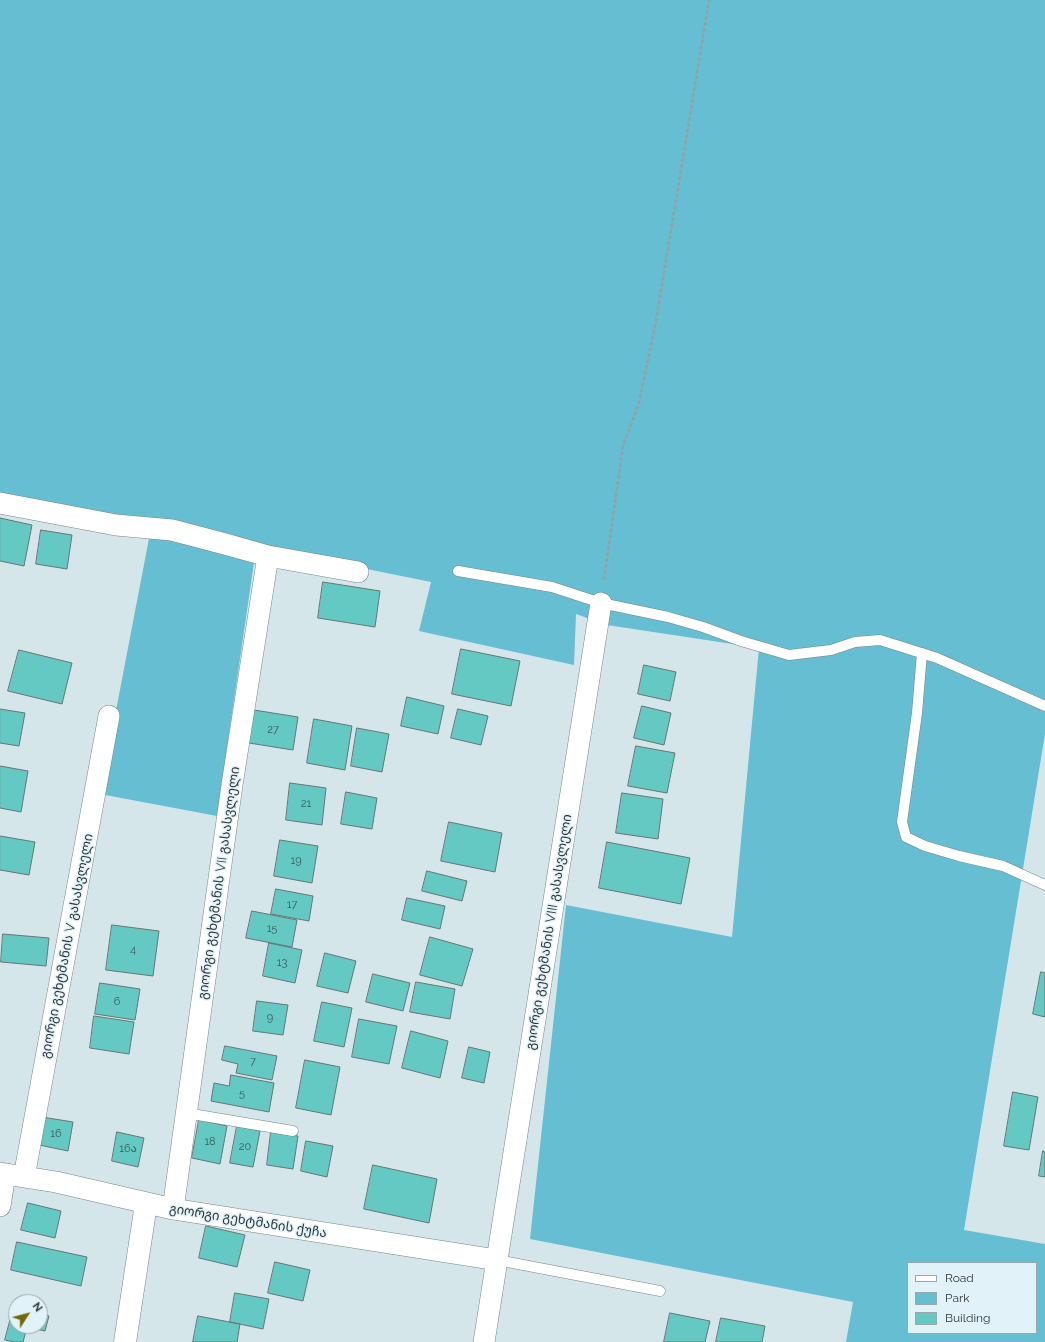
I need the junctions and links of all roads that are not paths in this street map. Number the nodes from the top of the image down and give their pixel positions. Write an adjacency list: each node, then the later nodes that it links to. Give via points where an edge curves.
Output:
1 (0, 503): 2 (street, via 116,526 172,530)
2 (268, 556): 4 (street); 10 (street, გიორგი გეხტმანის VII გასასვლელი, via 232,785)
3 (458, 571): 5 (lane, via 552,587)
4 (358, 572)
5 (601, 603): 6 (lane, via 702,627 789,655 831,650 855,642 880,640); 16 (street, გიორგი გეხტმანის VIII გასასვლელი)
6 (922, 653): 7 (lane); 9 (lane, via 917,713 902,822 906,837 925,846 1003,866)
7 (1045, 706)
8 (110, 716): 12 (street, გიორგი გეხტმანის V გასასვლელი)
9 (1045, 885)
10 (186, 1113): 11 (lane); 15 (street, გიორგი გეხტმანის VII გასასვლელი)
11 (293, 1131)
12 (10, 1175): 13 (street, გიორგი გეხტმანის ქუჩა, via 56,1182); 14 (street, გიორგი გეხტმანის V გასასვლელი)
13 (146, 1204): 15 (street, გიორგი გეხტმანის ქუჩა); 18 (street)
14 (0, 1206)
15 (173, 1209): 16 (street, გიორგი გეხტმანის ქუჩა)
16 (497, 1260): 17 (lane); 19 (street, გიორგი გეხტმანის VIII გასასვლელი)
17 (660, 1291)
18 (125, 1342)
19 (484, 1342)

